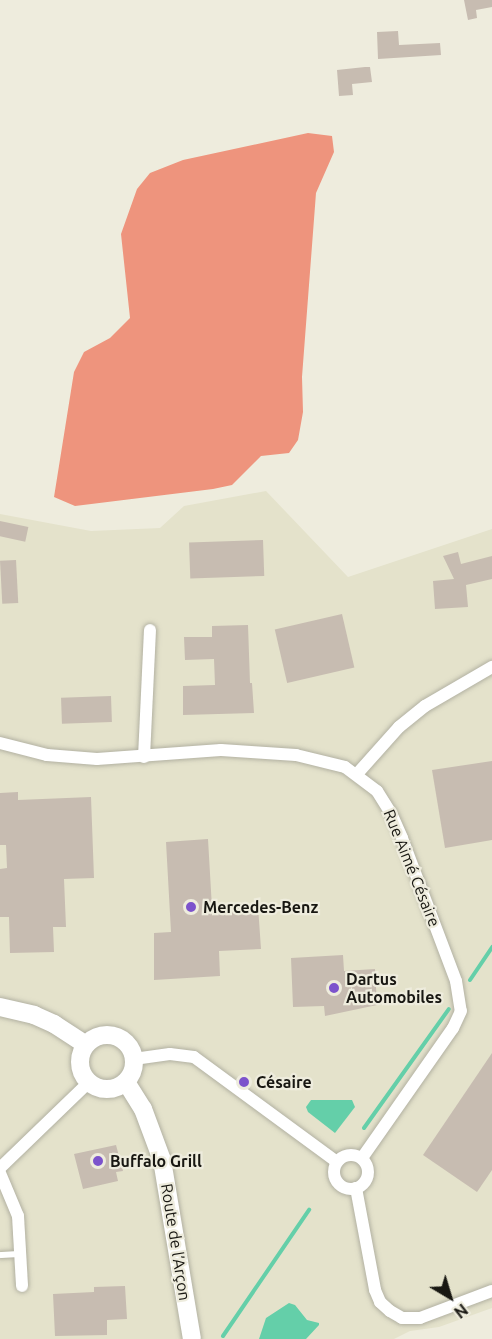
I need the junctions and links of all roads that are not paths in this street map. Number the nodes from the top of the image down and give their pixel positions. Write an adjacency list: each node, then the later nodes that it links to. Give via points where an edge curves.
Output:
1 (150, 630): 4 (street)
2 (492, 667): 5 (street, via 408,720)
3 (0, 743): 4 (street, Rue Aimé Césaire, via 72,758)
4 (144, 757): 5 (street, Rue Aimé Césaire, via 221,750 271,752 333,763)
5 (357, 774): 11 (street, Rue Aimé Césaire, via 377,791 397,824 456,981 461,1007 453,1028)
6 (0, 1007): 7 (street, via 44,1020)
7 (86, 1045): 8 (street, via 96,1037 115,1036 130,1047); 10 (street, via 80,1061)
8 (134, 1059): 9 (street); 12 (street, via 170,1054 194,1057)
9 (126, 1082): 10 (street, via 107,1090); 20 (street, Route de l’Arçon, via 143,1109 162,1160)
10 (88, 1083): 13 (street)
11 (362, 1158): 12 (street, via 349,1155); 15 (street, via 368,1175)
12 (337, 1162): 15 (street, via 337,1182 349,1189)
13 (0, 1168)
14 (0, 1173): 16 (street, via 18,1216)
15 (356, 1188): 19 (street, via 375,1290 390,1311 402,1318 420,1318)
16 (20, 1254): 17 (lane); 18 (street)
17 (0, 1255)
18 (22, 1286)
19 (492, 1291)
20 (192, 1339)

